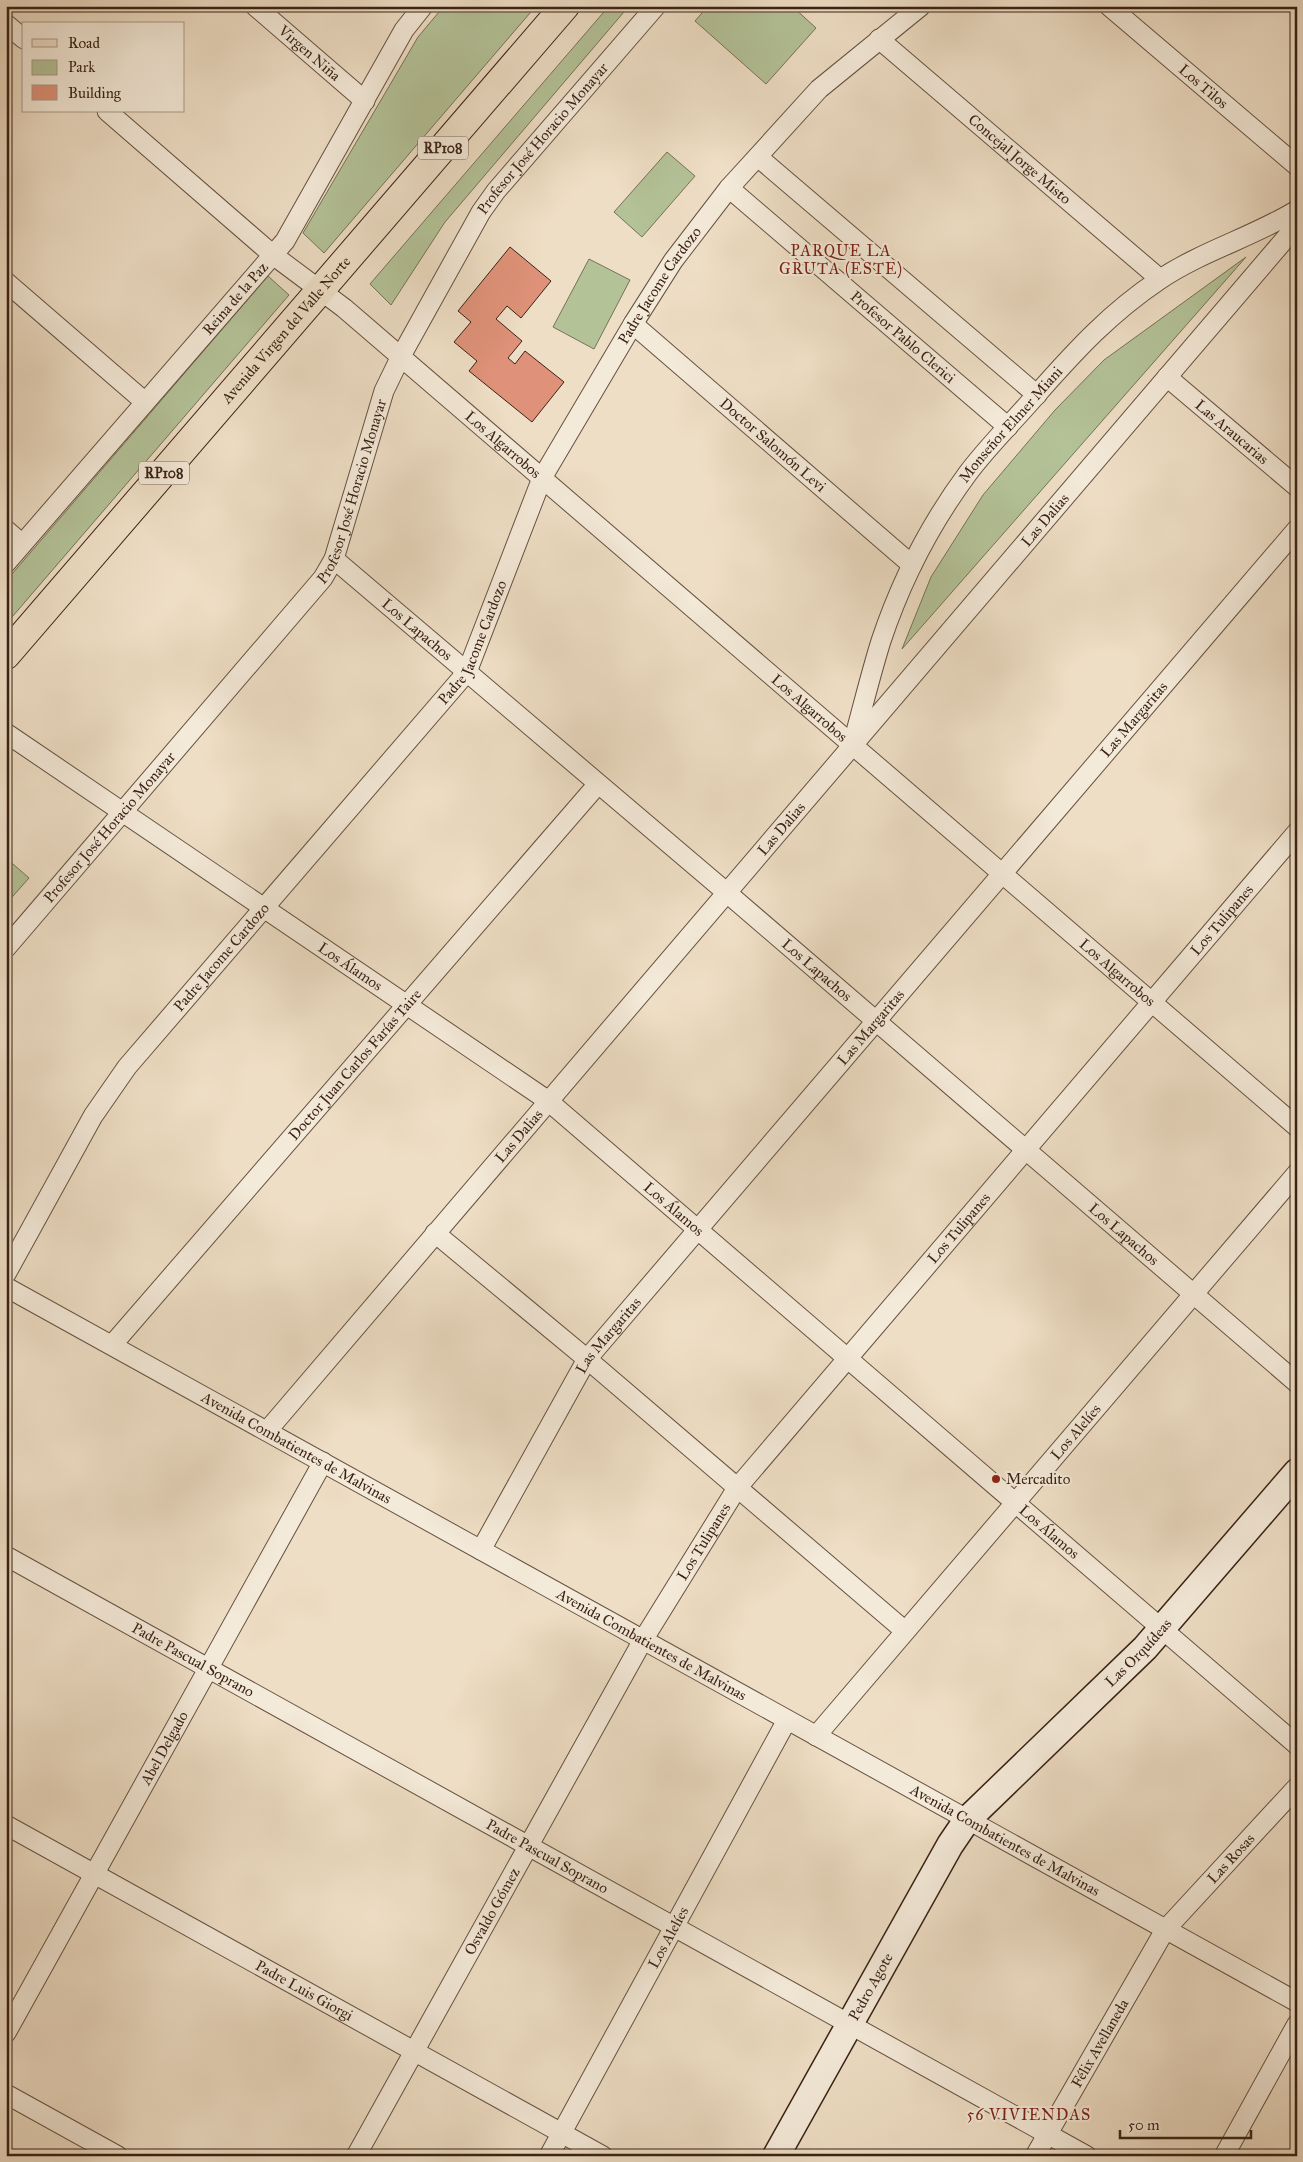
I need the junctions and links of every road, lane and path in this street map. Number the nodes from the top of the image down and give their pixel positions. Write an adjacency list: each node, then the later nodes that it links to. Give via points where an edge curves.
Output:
1 (256, 6): 10 (street, Virgen Niña)
2 (424, 6): 10 (street, Reina de la Paz, via 404,30)
3 (566, 6): 20 (main road, Avenida Virgen del Valle Norte / RP108)
4 (656, 6): 22 (street, Profesor José Horacio Monayar, via 496,191)
5 (921, 6): 9 (street, Padre Jacome Cardozo)
6 (1109, 6): 13 (street, Los Tilos)
7 (6, 24): 8 (street)
8 (22, 37)
9 (879, 39): 12 (street, Padre Jacome Cardozo, via 819,89); 18 (street, Concejal Jorge Misto)
10 (365, 101): 17 (street, Reina de la Paz, via 285,240)
11 (108, 112): 17 (street, Los Algarrobos)
12 (758, 157): 14 (street, Padre Jacome Cardozo); 24 (street)
13 (1297, 166)
14 (729, 188): 21 (street, Padre Jacome Cardozo, via 673,261); 26 (street, Profesor Pablo Clerici)
15 (1297, 210): 18 (street, Monseñor Elmer Miani)
16 (1297, 225): 23 (street, Las Dalias)
17 (272, 255): 20 (street, Los Algarrobos); 25 (street, Reina de la Paz)
18 (1160, 279): 24 (street, Monseñor Elmer Miani, via 1108,318)
19 (6, 282): 25 (street)
20 (321, 290): 22 (street, Los Algarrobos); 35 (main road, Avenida Virgen del Valle Norte / RP108)
21 (633, 324): 27 (street, Padre Jacome Cardozo); 34 (street, Doctor Salomón Levi)
22 (400, 356): 27 (street, Los Algarrobos); 32 (street, Profesor José Horacio Monayar, via 384,391)
23 (1167, 377): 28 (street, Las Araucarias); 38 (street, Las Dalias)
24 (1037, 395): 26 (street, Monseñor Elmer Miani)
25 (145, 402): 31 (street, Reina de la Paz)
26 (1008, 427): 34 (street, Monseñor Elmer Miani, via 964,480)
27 (542, 478): 36 (street, Padre Jacome Cardozo); 38 (street, Los Algarrobos)
28 (1297, 487)
29 (1297, 529): 42 (street, Las Margaritas)
30 (6, 530): 31 (street)
31 (22, 544): 33 (street, Reina de la Paz)
32 (334, 559): 36 (street, Los Lapachos); 40 (street, Profesor José Horacio Monayar, via 323,578)
33 (6, 563)
34 (912, 565): 38 (street, Monseñor Elmer Miani, via 882,640)
35 (6, 656)
36 (467, 672): 39 (street, Los Lapachos); 44 (street, Padre Jacome Cardozo)
37 (6, 733): 40 (street, Los Álamos)
38 (852, 745): 42 (street, Los Algarrobos); 43 (street, Las Dalias)
39 (598, 784): 43 (street, Los Lapachos); 47 (street, Doctor Juan Carlos Farías Taire)
40 (123, 812): 44 (street, Los Álamos); 45 (street, Profesor José Horacio Monayar)
41 (1297, 832): 46 (street, Los Tulipanes)
42 (1002, 874): 46 (street, Los Algarrobos); 48 (street, Las Margaritas)
43 (726, 892): 48 (street, Los Lapachos); 49 (street, Las Dalias)
44 (265, 908): 47 (street, Los Álamos); 55 (street, Padre Jacome Cardozo, via 127,1067 93,1116)
45 (6, 948)
46 (1151, 1002): 50 (street, Los Algarrobos); 51 (street, Los Tulipanes)
47 (406, 1004): 49 (street, Los Álamos); 58 (street, Doctor Juan Carlos Farías Taire)
48 (876, 1021): 51 (street, Los Lapachos); 53 (street, Las Margaritas)
49 (547, 1100): 53 (street, Los Álamos); 54 (street, Las Dalias)
50 (1297, 1127)
51 (1025, 1150): 57 (street, Los Lapachos); 59 (street, Los Tulipanes)
52 (1297, 1173): 57 (street, Los Alelíes)
53 (697, 1229): 59 (street, Los Álamos); 60 (street, Las Margaritas)
54 (435, 1233): 60 (street); 62 (street, Las Dalias)
55 (6, 1274)
56 (6, 1287): 58 (street, Avenida Combatientes de Malvinas)
57 (1193, 1294): 61 (street, Los Lapachos); 66 (street, Los Alelíes)
58 (112, 1345): 62 (street, Avenida Combatientes de Malvinas)
59 (848, 1358): 65 (street, Los Tulipanes); 66 (street, Los Álamos)
60 (587, 1359): 65 (street); 67 (street, Las Margaritas)
61 (1297, 1383)
62 (267, 1431): 63 (street, Avenida Combatientes de Malvinas)
63 (323, 1462): 67 (street, Avenida Combatientes de Malvinas); 72 (street, Abel Delgado)
64 (1297, 1472): 69 (street, Las Orquídeas)
65 (737, 1488): 70 (street); 71 (street, Los Tulipanes)
66 (1015, 1502): 69 (street, Los Álamos); 70 (street, Los Alelíes)
67 (481, 1550): 71 (street, Avenida Combatientes de Malvinas)
68 (6, 1556): 72 (street, Padre Pascual Soprano)
69 (1162, 1629): 75 (street, Los Álamos); 77 (street, Las Orquídeas)
70 (905, 1631): 74 (street, Los Alelíes)
71 (643, 1640): 73 (street, Avenida Combatientes de Malvinas); 79 (street, Osvaldo Gómez)
72 (209, 1668): 79 (street, Padre Pascual Soprano); 80 (street, Abel Delgado)
73 (787, 1720): 74 (street, Avenida Combatientes de Malvinas); 81 (street, Los Alelíes)
74 (816, 1736): 77 (street, Avenida Combatientes de Malvinas)
75 (1297, 1745)
76 (1297, 1788): 82 (street, Las Rosas)
77 (967, 1820): 82 (street, Avenida Combatientes de Malvinas); 84 (street, Pedro Agote)
78 (6, 1824): 80 (street, Padre Luis Giorgi)
79 (528, 1846): 81 (street, Padre Pascual Soprano); 87 (street, Osvaldo Gómez)
80 (95, 1874): 86 (street, Abel Delgado); 87 (street, Padre Luis Giorgi)
81 (675, 1927): 84 (street, Padre Pascual Soprano); 89 (street, Los Alelíes)
82 (1165, 1930): 83 (street, Avenida Combatientes de Malvinas); 90 (street, Félix Avellaneda)
83 (1297, 2002)
84 (850, 2024): 90 (street, Padre Pascual Soprano); 95 (street, Pedro Agote)
85 (1297, 2024): 98 (street)
86 (6, 2033)
87 (414, 2051): 89 (street, Padre Luis Giorgi); 92 (street, Osvaldo Gómez)
88 (6, 2094): 91 (street)
89 (561, 2133): 93 (street, Los Alelíes); 94 (street, Padre Luis Giorgi)
90 (1047, 2134): 96 (street, Félix Avellaneda); 97 (street, Padre Pascual Soprano)
91 (118, 2156)
92 (356, 2156)
93 (549, 2156)
94 (603, 2156)
95 (776, 2156)
96 (1035, 2156)
97 (1087, 2156)
98 (1224, 2156)

